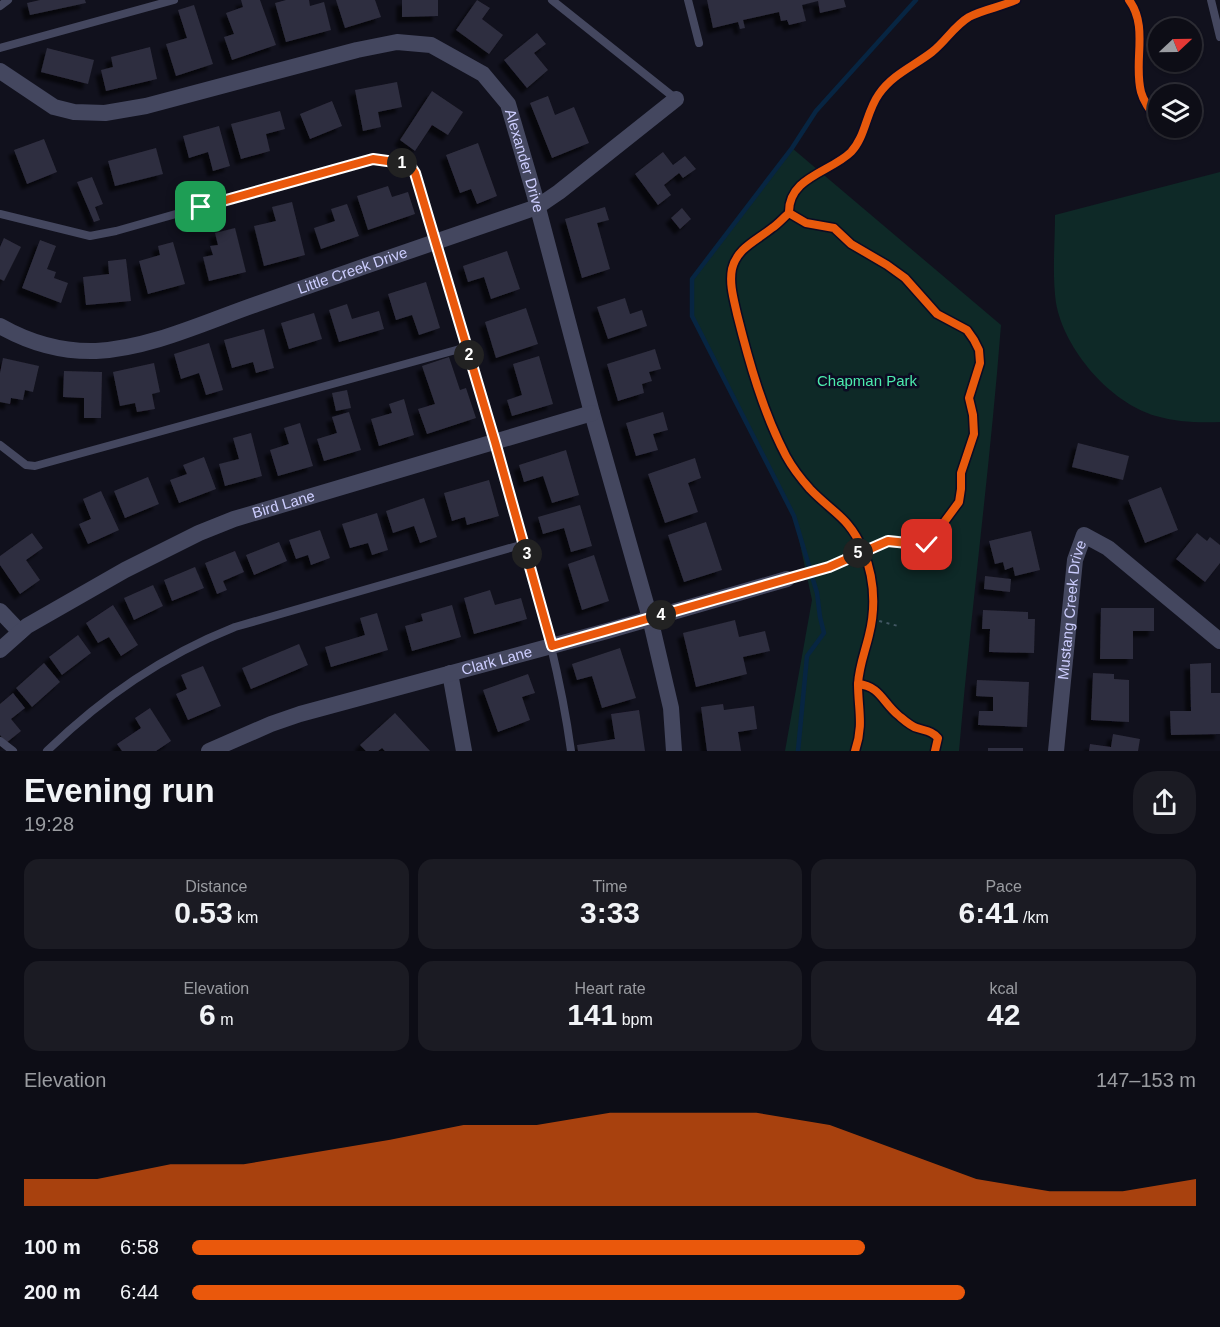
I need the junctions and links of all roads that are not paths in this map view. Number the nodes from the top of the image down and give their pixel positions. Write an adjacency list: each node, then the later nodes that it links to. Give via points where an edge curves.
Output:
1 (8, 0): 6 (lane)
2 (174, 0): 9 (lane)
3 (552, 0): 11 (lane)
4 (688, 0): 8 (lane)
5 (1211, 0): 7 (lane)
6 (0, 6)
7 (1220, 37)
8 (699, 43)
9 (0, 48)
10 (0, 71): 12 (street, Alexander Drive, via 54,107 105,113 146,106 357,50 397,42 431,45 483,74 508,104)
11 (676, 99): 12 (street, Little Creek Drive)
12 (537, 207): 14 (street, Little Creek Drive); 17 (street, Alexander Drive)
13 (0, 214): 14 (lane, via 90,236 373,159 409,164)
14 (436, 242): 15 (street, Little Creek Drive, via 163,338 129,346 98,351 41,345); 16 (lane)
15 (0, 326)
16 (467, 347): 18 (lane); 19 (lane, via 35,466 26,465)
17 (592, 413): 18 (street, Bird Lane); 23 (street, Alexander Drive)
18 (495, 442): 20 (lane); 24 (street, Bird Lane, via 208,529 125,570)
19 (0, 445)
20 (524, 544): 26 (lane); 32 (lane, via 257,620 197,642 109,696)
21 (788, 579): 23 (street, Clark Lane)
22 (0, 610): 24 (street)
23 (650, 618): 26 (street, Clark Lane); 36 (street, Alexander Drive, via 671,708)
24 (20, 632): 27 (street, Bird Lane)
25 (1220, 641): 37 (street, Mustang Creek Drive, via 1108,548 1084,535 1075,560)
26 (552, 646): 28 (street, Clark Lane); 35 (lane)
27 (0, 650)
28 (450, 673): 30 (street, Clark Lane, via 300,714); 34 (street)
29 (0, 741): 31 (lane)
30 (231, 746): 33 (street, Clark Lane)
31 (13, 751)
32 (47, 751)
33 (209, 751)
34 (464, 751)
35 (571, 751)
36 (674, 751)
37 (1056, 751)

